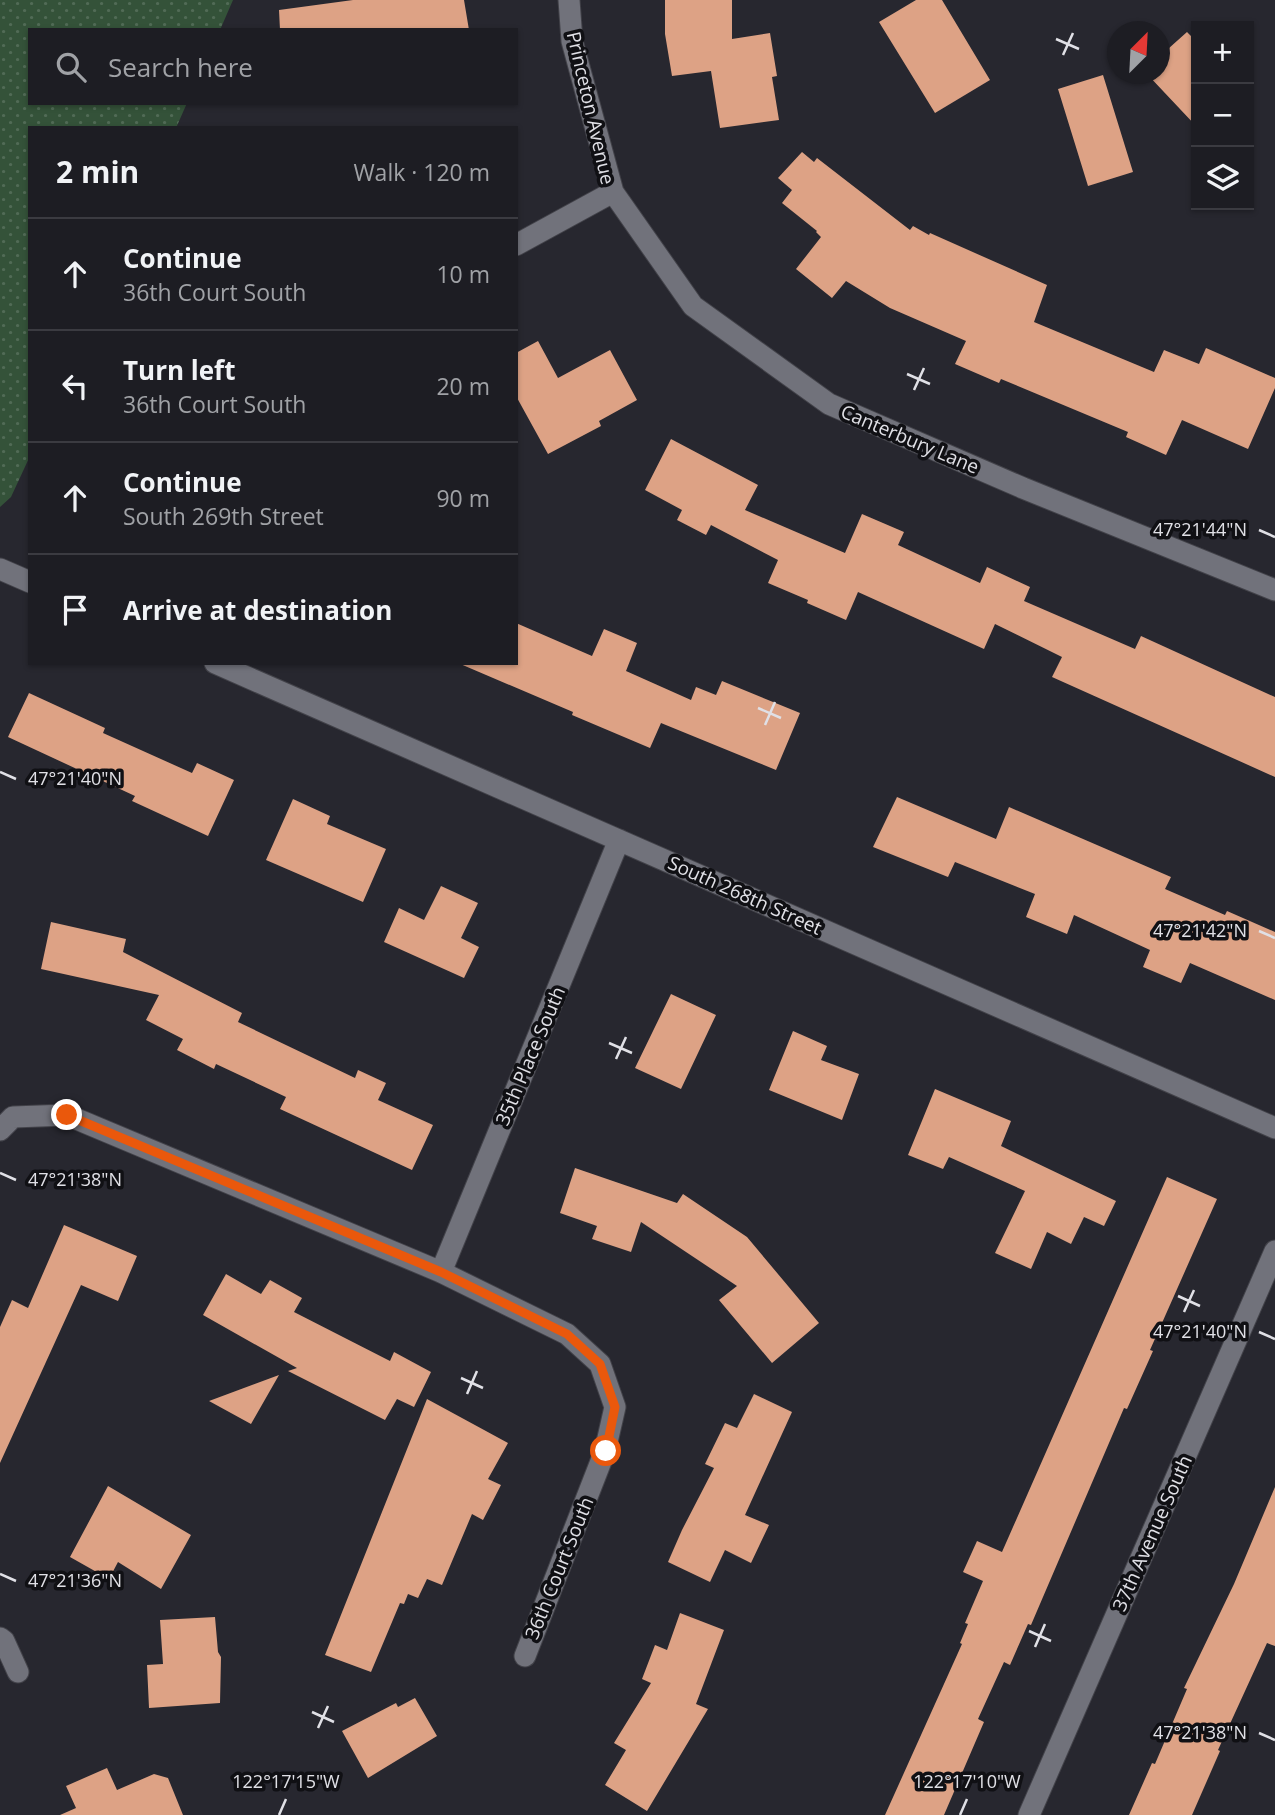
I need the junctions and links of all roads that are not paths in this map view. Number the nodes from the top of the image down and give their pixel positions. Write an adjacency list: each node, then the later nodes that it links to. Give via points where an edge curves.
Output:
1 (569, 0): 2 (street, Princeton Avenue, via 572,41)
2 (613, 192): 3 (street, Princeton Avenue); 6 (street, Canterbury Lane, via 693,306 829,404)
3 (518, 244)
4 (0, 569): 5 (street)
5 (28, 581)
6 (1275, 590)
7 (220, 665): 8 (street, South 268th Street)
8 (620, 840): 10 (street, South 268th Street); 12 (street, 35th Place South)
9 (7, 1123): 12 (street, 36th Court South, via 67,1115)
10 (1275, 1128)
11 (1275, 1251): 16 (street, 37th Avenue South)
12 (441, 1272): 14 (street, 36th Court South, via 567,1334 600,1364 615,1407 606,1451)
13 (0, 1638): 15 (street)
14 (525, 1656)
15 (18, 1672)
16 (1029, 1815)

